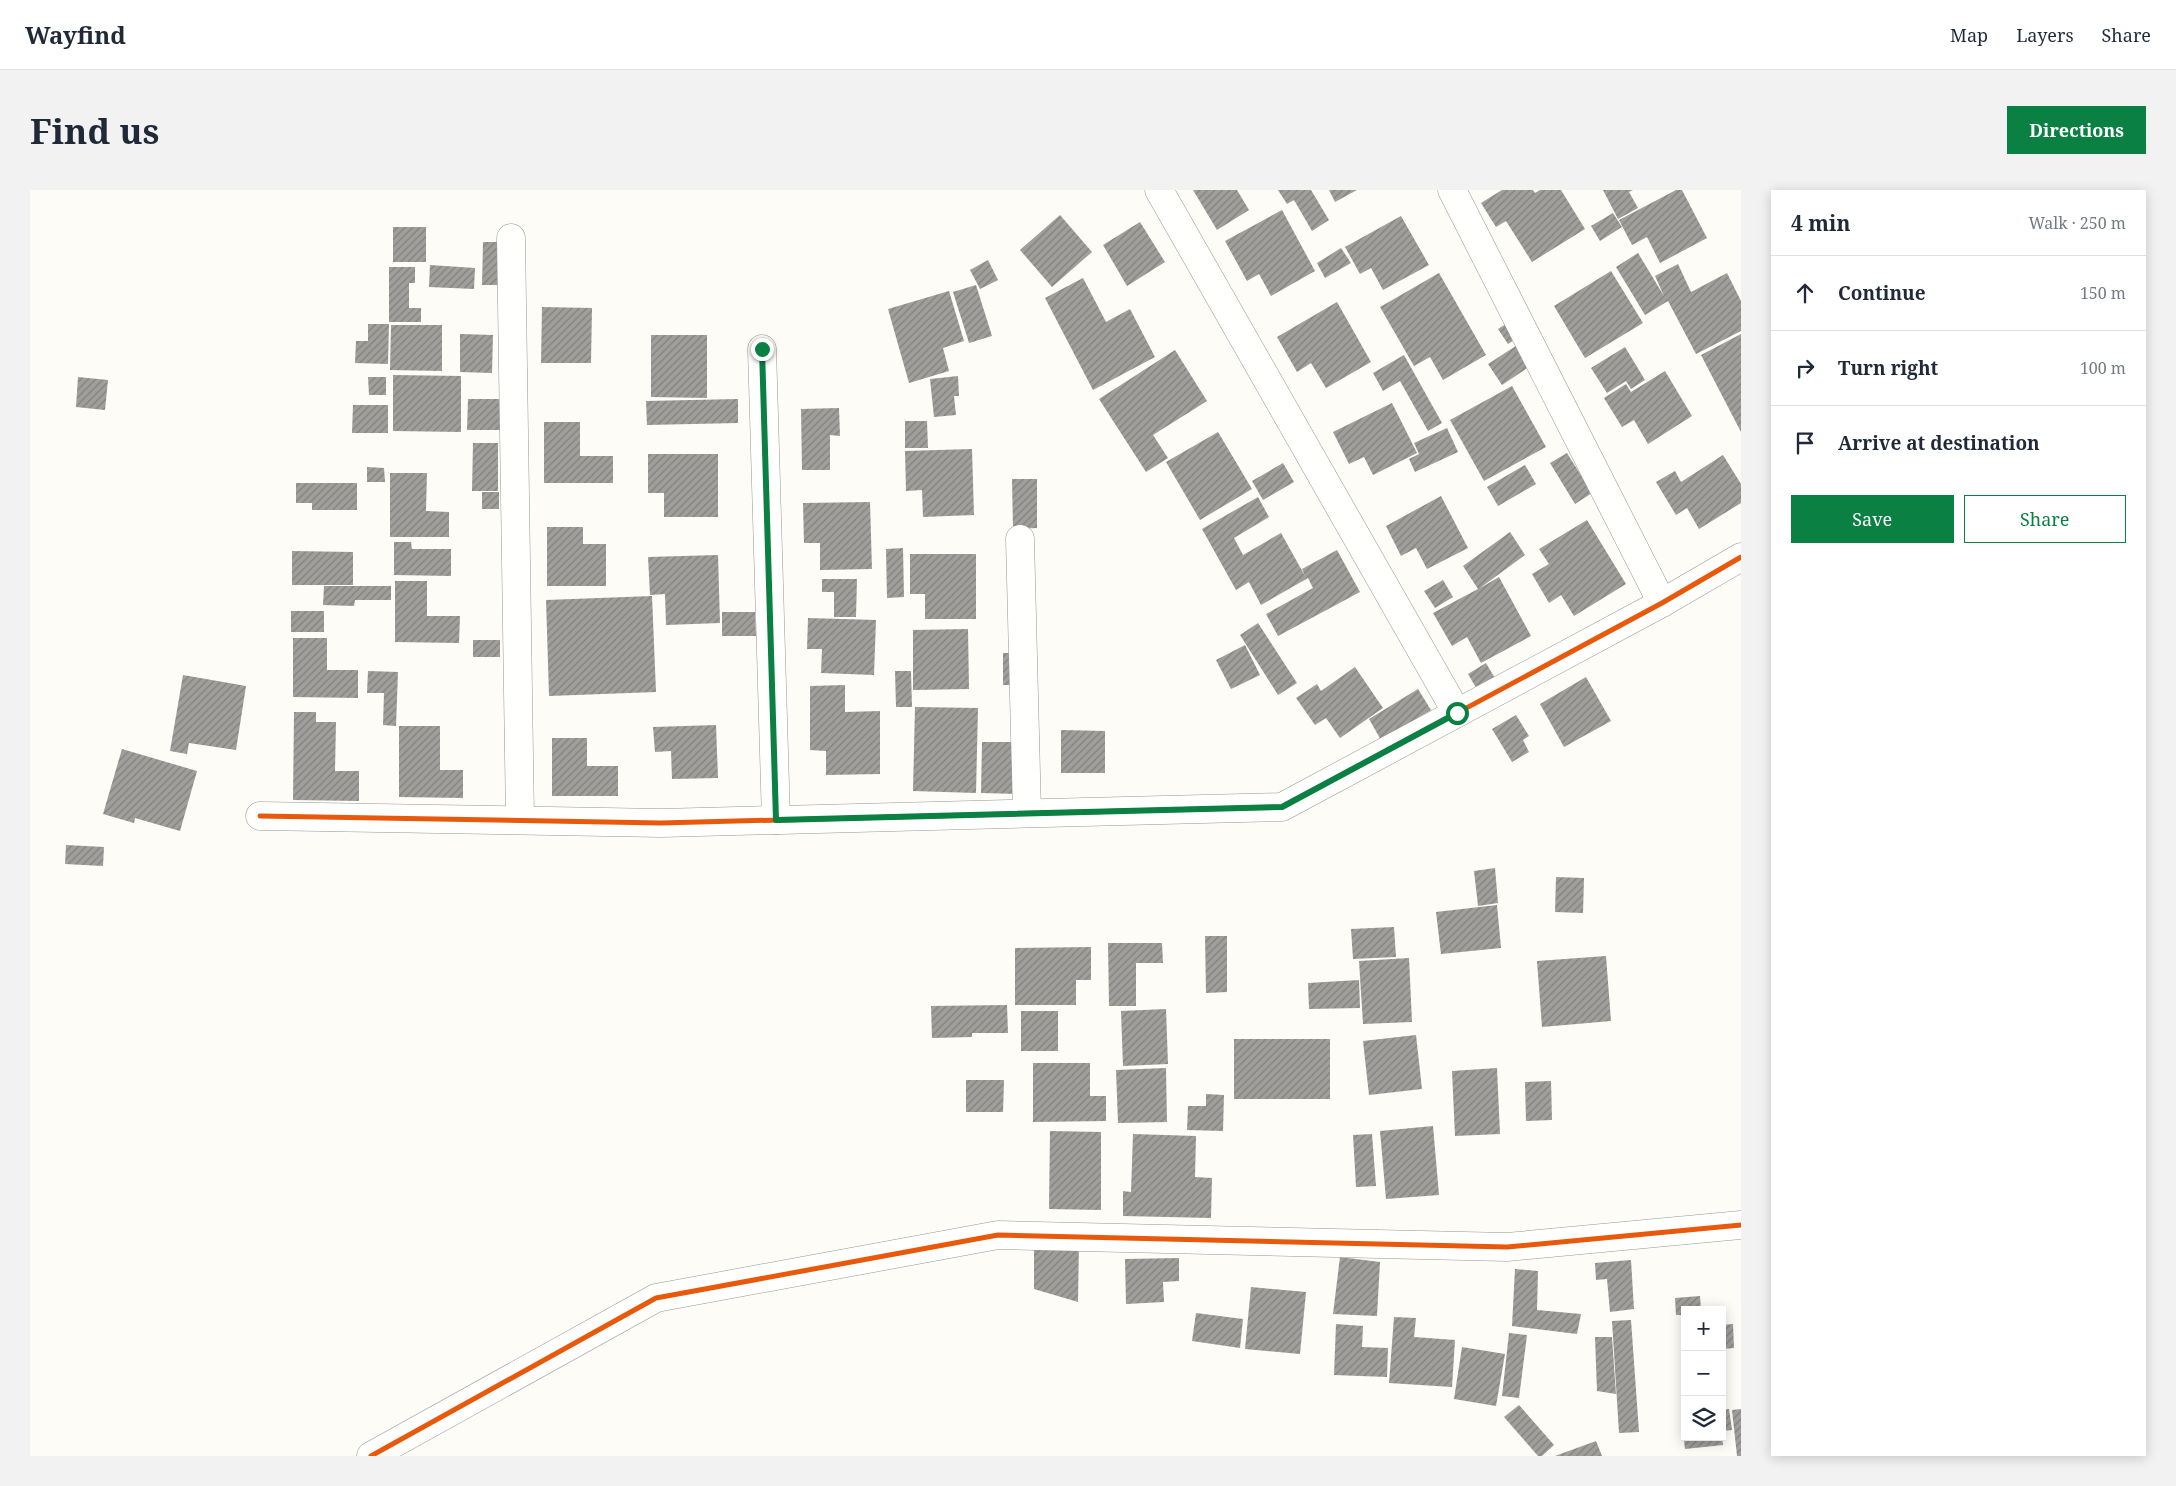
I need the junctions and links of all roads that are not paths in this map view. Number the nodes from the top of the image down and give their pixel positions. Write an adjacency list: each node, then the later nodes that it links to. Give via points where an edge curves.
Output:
1 (1159, 190): 8 (street)
2 (1452, 190): 7 (street)
3 (511, 238): 11 (street)
4 (762, 349): 12 (street)
5 (1020, 539): 9 (street)
6 (1741, 557): 7 (street)
7 (1662, 603): 8 (street)
8 (1457, 713): 9 (street, via 1282,807)
9 (1027, 813): 12 (street)
10 (260, 816): 11 (street)
11 (520, 820): 12 (street, via 661,823)
12 (776, 820)
13 (1741, 1225): 14 (street, via 1507,1247 998,1235 656,1298)
14 (372, 1456)

